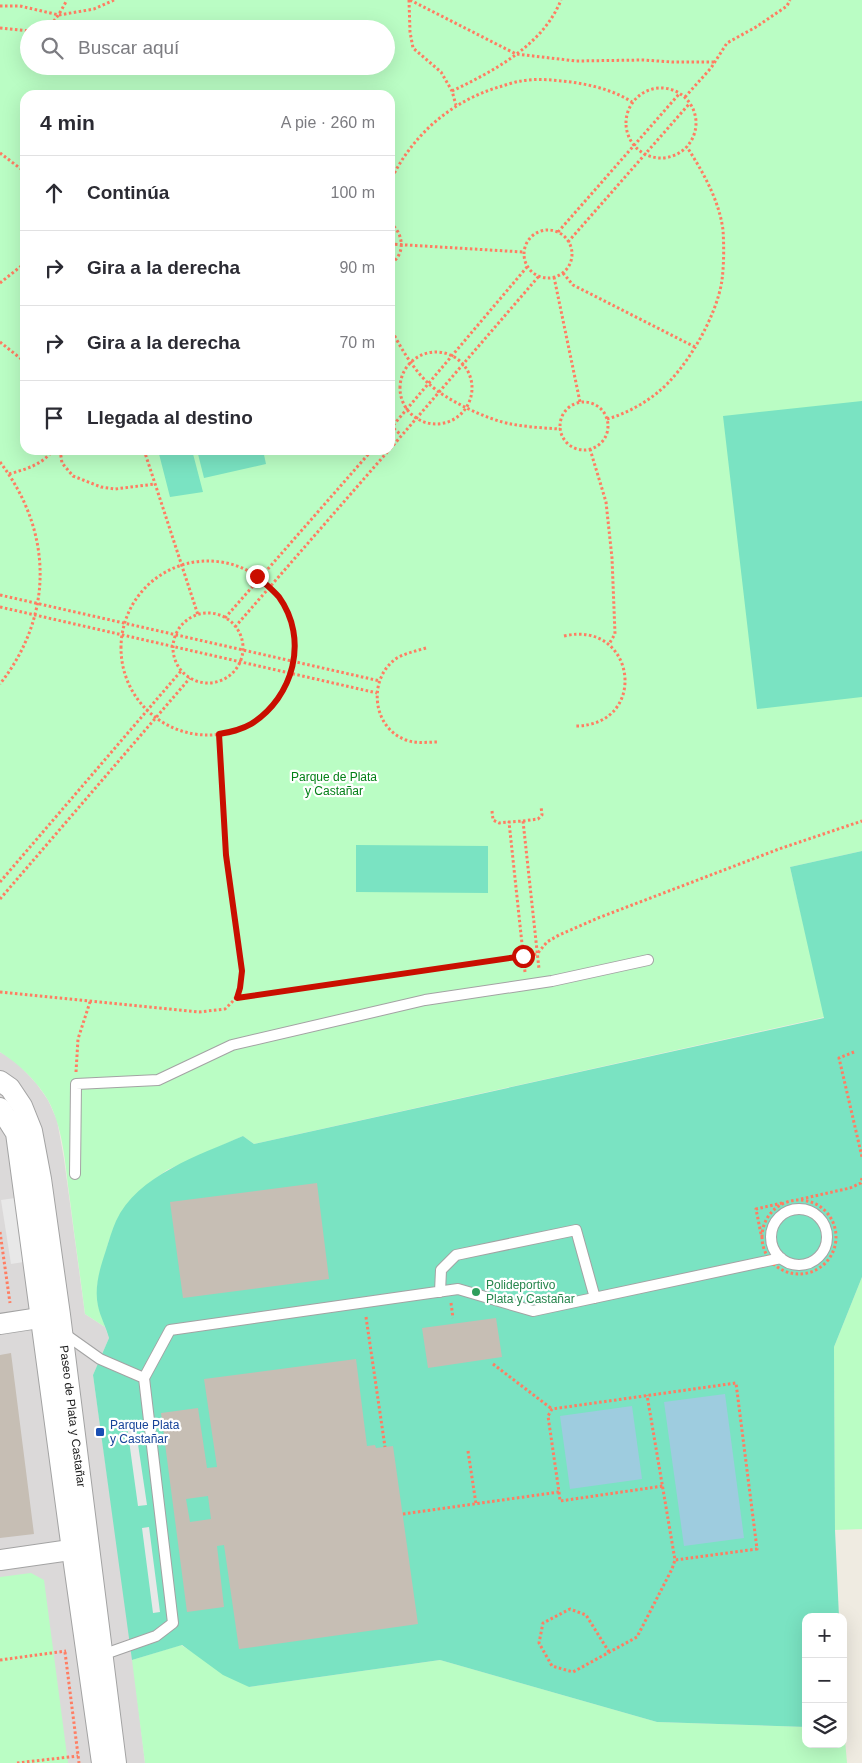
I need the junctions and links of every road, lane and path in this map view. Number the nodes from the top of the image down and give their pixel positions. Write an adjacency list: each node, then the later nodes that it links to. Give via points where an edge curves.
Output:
1 (67, 0): 7 (path)
2 (114, 0): 7 (path)
3 (410, 0): 11 (path); 13 (path, via 413,48 441,72)
4 (561, 0): 11 (path, via 555,15 538,36)
5 (790, 0): 12 (path, via 787,6 727,43)
6 (0, 6): 7 (path, via 20,6)
7 (59, 15): 8 (path)
8 (54, 20)
9 (0, 28): 10 (path)
10 (20, 30)
11 (516, 54): 12 (path, via 576,61); 13 (path)
12 (714, 62): 15 (path)
13 (452, 91): 18 (path)
14 (680, 93): 15 (path); 16 (path, via 656,87 639,94); 19 (path)
15 (685, 97): 17 (path)
16 (632, 102): 18 (path, via 590,85 552,79 521,81); 19 (path, via 626,127)
17 (690, 103): 20 (path, via 696,127); 22 (path)
18 (456, 105): 24 (path, via 421,134)
19 (634, 146): 22 (path); 26 (path)
20 (686, 147): 22 (path, via 666,158); 40 (path, via 702,171 722,229 722,280 706,328)
21 (0, 153): 23 (path)
22 (646, 154): 27 (path)
23 (20, 168)
24 (395, 172)
25 (395, 227): 29 (path)
26 (558, 232): 27 (path); 30 (path, via 541,231 533,235)
27 (568, 242): 34 (path, via 572,256)
28 (395, 244): 29 (path)
29 (402, 245): 30 (path); 31 (path)
30 (524, 252): 33 (path)
31 (395, 258)
32 (20, 266): 37 (path)
33 (528, 266): 35 (path); 41 (path)
34 (563, 272): 36 (path); 40 (path, via 572,285)
35 (539, 276): 36 (path); 44 (path)
36 (554, 277): 47 (path)
37 (0, 283)
38 (395, 337): 43 (path)
39 (0, 342): 42 (path)
40 (695, 347): 51 (path, via 658,393 633,410)
41 (452, 356): 43 (path, via 431,352); 44 (path); 45 (path)
42 (20, 358)
43 (412, 361): 45 (path); 49 (path, via 402,374 400,383 402,402)
44 (463, 364): 46 (path); 48 (path, via 472,384)
45 (430, 384): 46 (path); 49 (path)
46 (440, 391): 48 (path); 50 (path)
47 (580, 402): 51 (path, via 590,402 599,407); 53 (path, via 565,412)
48 (467, 407): 50 (path, via 450,422 431,425); 53 (path, via 510,424)
49 (407, 410): 50 (path); 52 (path)
50 (416, 419): 55 (path)
51 (607, 419): 57 (path, via 607,434 600,444)
52 (395, 423)
53 (560, 429): 57 (path, via 566,441 577,449)
54 (395, 430): 55 (path)
55 (401, 435): 56 (path)
56 (395, 442)
57 (590, 449): 80 (path, via 606,502 612,558 615,634)
58 (49, 455): 64 (path, via 35,466)
59 (61, 455): 65 (path, via 62,463 74,476 101,487 115,489)
60 (146, 455): 65 (path)
61 (368, 455): 67 (path)
62 (384, 455): 68 (path)
63 (0, 462): 64 (path)
64 (9, 474): 70 (path, via 23,498 38,541)
65 (155, 484): 66 (path)
66 (181, 565): 67 (path, via 228,564 243,568); 73 (path); 75 (path, via 143,590)
67 (260, 579): 68 (path); 74 (path)
68 (270, 588): 76 (path); 84 (path, via 279,598 292,626)
69 (0, 595): 70 (path)
70 (38, 604): 72 (path); 75 (path)
71 (0, 607): 72 (path)
72 (36, 615): 77 (path); 90 (path, via 22,652)
73 (198, 615): 74 (path); 78 (path, via 186,621)
74 (225, 618): 76 (path)
75 (124, 624): 77 (path); 78 (path)
76 (235, 627): 83 (path, via 242,639)
77 (122, 635): 81 (path); 92 (path, via 122,666 134,696)
78 (176, 636): 81 (path); 83 (path)
79 (564, 636): 80 (path, via 584,634)
80 (609, 644): 94 (path, via 625,668 626,685 621,701 615,711 596,724)
81 (173, 648): 85 (path); 86 (path)
82 (426, 648): 89 (path, via 396,659)
83 (242, 649): 84 (path); 85 (path)
84 (294, 661): 87 (path); 89 (path)
85 (239, 663): 87 (path); 88 (path, via 230,675 219,681 206,683)
86 (182, 671): 88 (path); 92 (path)
87 (291, 674): 91 (path); 95 (path, via 276,704 264,715 235,731)
88 (190, 678): 93 (path)
89 (380, 681): 91 (path)
90 (0, 684)
91 (377, 693): 96 (path, via 380,714 394,734 416,743)
92 (147, 711): 93 (path); 102 (path)
93 (156, 718): 95 (path, via 186,733); 103 (path)
94 (574, 726)
95 (219, 734): 110 (path, via 226,855 242,971)
96 (437, 742)
97 (541, 806): 99 (path, via 542,815 538,819)
98 (492, 811): 100 (path, via 493,820)
99 (523, 821): 100 (path); 104 (path)
100 (509, 822): 105 (path)
101 (862, 822): 104 (path, via 780,849 598,918 559,934)
102 (0, 882)
103 (0, 899)
104 (537, 954): 105 (path); 107 (path)
105 (523, 956): 108 (path); 110 (path)
106 (648, 960): 107 (lane)
107 (540, 983): 108 (lane)
108 (526, 985): 114 (lane, via 425,1000 232,1045 158,1080)
109 (0, 992): 111 (path)
110 (237, 998): 111 (path, via 225,1009 199,1012)
111 (90, 1002): 114 (path, via 78,1039)
112 (854, 1052): 116 (path, via 839,1058)
113 (0, 1081): 130 (street, Paseo de Plata y Castañar, via 10,1088 22,1106 32,1131)
114 (76, 1084): 117 (lane)
115 (0, 1108): 128 (street, Paseo de Plata y Castañar, via 16,1133)
116 (862, 1157)
117 (75, 1174)
118 (862, 1178): 119 (path, via 861,1183 850,1188)
119 (790, 1201): 121 (path, via 780,1205 766,1220); 121 (path, via 756,1209); 123 (path, via 800,1200 820,1206 834,1222 836,1243 826,1262 808,1273 788,1272)
120 (0, 1232): 127 (path)
121 (762, 1241): 123 (path)
122 (781, 1258): 122 (lane, via 798,1265 820,1256 827,1234 821,1219 808,1210 800,1209 785,1212 778,1218 771,1240); 123 (lane)
123 (770, 1260): 125 (lane)
124 (440, 1292): 125 (lane, via 458,1289 532,1311); 125 (lane, via 441,1270 456,1255 576,1230); 126 (lane)
125 (595, 1298)
126 (364, 1302): 132 (lane, via 170,1330); 135 (path)
127 (10, 1304)
128 (40, 1318): 129 (street); 130 (street); 141 (street, Paseo de Plata y Castañar)
129 (0, 1324)
130 (61, 1324): 132 (lane, via 100,1359); 141 (street, Paseo de Plata y Castañar)
131 (493, 1364): 134 (path)
132 (144, 1378): 146 (lane, via 173,1623 156,1636)
133 (648, 1395): 134 (path); 137 (path); 143 (path, via 736,1383 757,1549)
134 (552, 1409): 138 (path, via 548,1416)
135 (385, 1447)
136 (468, 1451): 139 (path)
137 (663, 1486): 138 (path, via 560,1501); 143 (path)
138 (559, 1492): 139 (path)
139 (476, 1504): 140 (path)
140 (403, 1514)
141 (80, 1549): 142 (street); 146 (street, Paseo de Plata y Castañar)
142 (0, 1560)
143 (675, 1560): 147 (path, via 637,1637)
144 (63, 1642): 145 (path)
145 (64, 1651): 146 (path); 148 (path); 149 (path)
146 (94, 1652): 150 (street, Paseo de Plata y Castañar)
147 (609, 1652): 147 (path, via 573,1672 552,1666 539,1644 544,1624 570,1609 586,1615)
148 (0, 1660)
149 (78, 1756): 150 (path); 151 (path); 152 (path)
150 (107, 1760)
151 (16, 1763)
152 (79, 1763)

